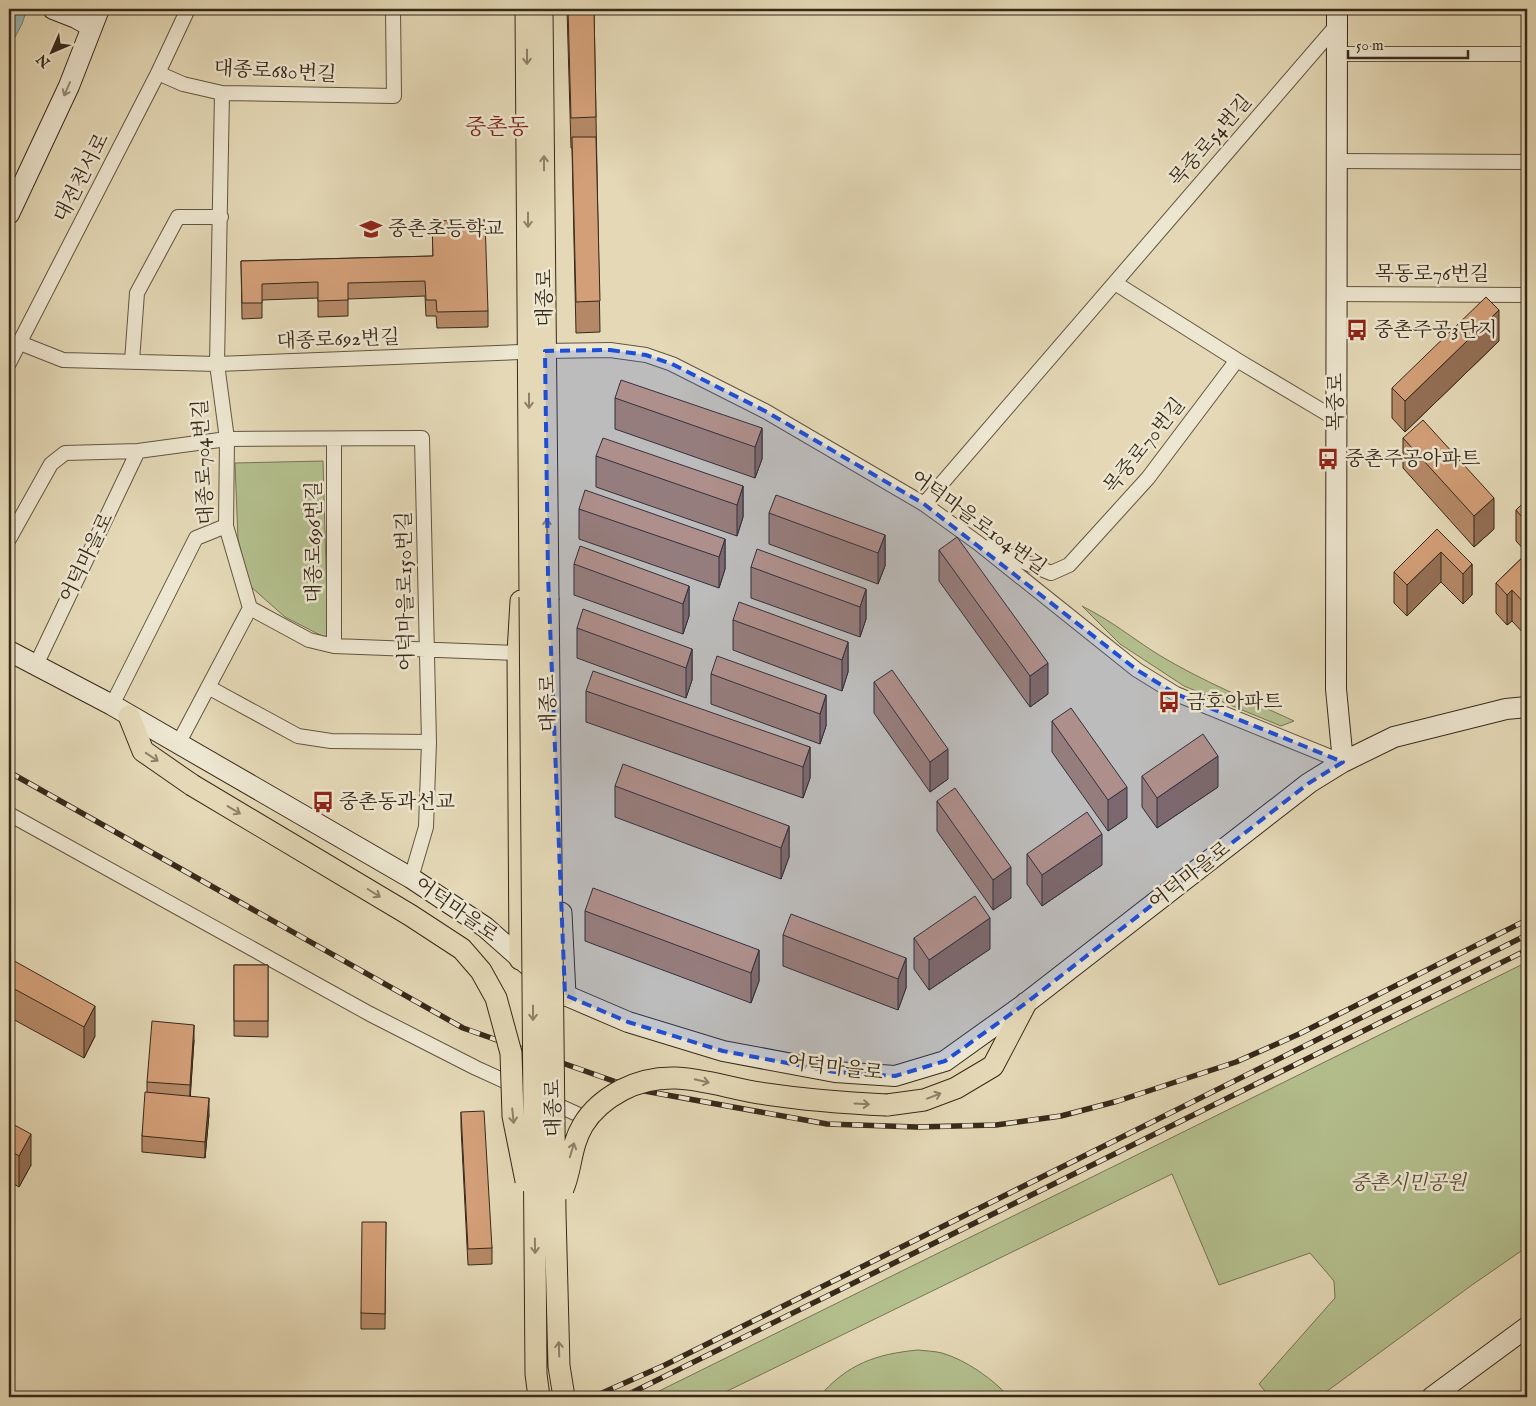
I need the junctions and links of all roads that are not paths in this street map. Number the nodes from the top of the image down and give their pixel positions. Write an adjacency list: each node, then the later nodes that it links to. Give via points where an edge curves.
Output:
1 (53, 9): 8 (main road)
2 (99, 9): 8 (main road)
3 (188, 9): 11 (street, 대전천서로)
4 (393, 9): 12 (street, 대종로680번길, via 394,96)
5 (526, 9): 21 (main road, 대종로, one-way to 21)
6 (542, 9): 21 (main road, 대종로, one-way to 6)
7 (1337, 17): 9 (main road, 목중로); 17 (street, 목중로54번길)
8 (92, 28): 15 (main road, one-way to 15, via 69,86)
9 (1336, 54): 10 (street); 13 (main road, 목중로)
10 (1527, 54)
11 (158, 73): 12 (street, 대종로680번길, via 183,84); 20 (street, 대전천서로)
12 (222, 93): 16 (street, 대종로704번길)
13 (1336, 161): 14 (street); 18 (main road, 목중로)
14 (1527, 162)
15 (9, 214)
16 (221, 217): 23 (street, via 178,217 137,293); 25 (street, 대종로704번길)
17 (1115, 283): 22 (street); 30 (street, 목중로54번길)
18 (1336, 294): 19 (street, 목동로76번길); 26 (main road, 목중로)
19 (1527, 295)
20 (20, 343): 23 (street, 대종로692번길, via 63,360); 24 (street, 대전천서로)
21 (537, 352): 25 (street, 대종로692번길); 30 (street, 어덕마을로104번길, via 610,350 646,355 672,364 765,412); 34 (main road, 대종로)
22 (1237, 360): 26 (street); 33 (street, 목중로70번길, via 1148,478 1069,565 1051,573)
23 (132, 361): 25 (street, 대종로692번길)
24 (9, 363)
25 (216, 364): 27 (street, 대종로704번길)
26 (1336, 420): 46 (main road, 목중로, via 1336,690)
27 (227, 439): 28 (street); 29 (street); 31 (street, 대종로704번길)
28 (334, 439): 36 (street, 대종로696번길); 37 (street, 어덕마을로150번길, via 422,438)
29 (138, 452): 32 (street, via 65,453 51,464); 40 (street, 어덕마을로)
30 (924, 504): 33 (street, 어덕마을로104번길)
31 (226, 526): 35 (street, 대종로704번길); 43 (street, via 196,538)
32 (9, 539)
33 (978, 543): 46 (street, 어덕마을로104번길, via 1137,670 1176,694)
34 (539, 587): 39 (main road, via 522,584); 50 (main road); 53 (main road, 대종로, bridge)
35 (250, 608): 36 (street, via 309,640); 41 (street)
36 (334, 646): 37 (street)
37 (428, 650): 39 (street); 44 (street, 어덕마을로150번길)
38 (9, 651): 40 (main road, 어덕마을로)
39 (518, 653): 49 (main road)
40 (36, 665): 43 (main road, 어덕마을로)
41 (208, 687): 44 (street, via 298,736 331,741); 45 (street)
42 (1527, 707): 46 (main road, 어덕마을로, via 1506,708 1394,737)
43 (121, 710): 45 (main road, 어덕마을로); 53 (main road, one-way to 53, bridge, via 143,751 192,785 410,915 462,949 481,971 496,998 511,1053 512,1116 522,1164)
44 (429, 742): 48 (street, 어덕마을로150번길, via 426,827)
45 (178, 744): 48 (main road, 어덕마을로)
46 (1343, 762): 51 (main road, 어덕마을로, via 1309,783)
47 (9, 814): 52 (street, via 370,1014 476,1068)
48 (411, 878): 49 (main road, 어덕마을로, via 485,927)
49 (520, 959): 50 (main road, 어덕마을로)
50 (565, 995): 51 (main road, 어덕마을로, via 628,1022 723,1051 835,1072 895,1076 945,1060)
51 (1026, 1003): 53 (main road, one-way to 51, bridge, via 565,1184 572,1148 584,1124 598,1106 636,1083 660,1077 692,1079 814,1101 887,1105 924,1100 956,1088 993,1066)
52 (577, 1114)
53 (545, 1213): 55 (main road, 대종로, one-way to 55, bridge, via 536,1374); 56 (main road, 대종로, one-way to 53, bridge)
54 (1527, 1327): 57 (main road)
55 (539, 1397)
56 (564, 1397)
57 (1432, 1397)

